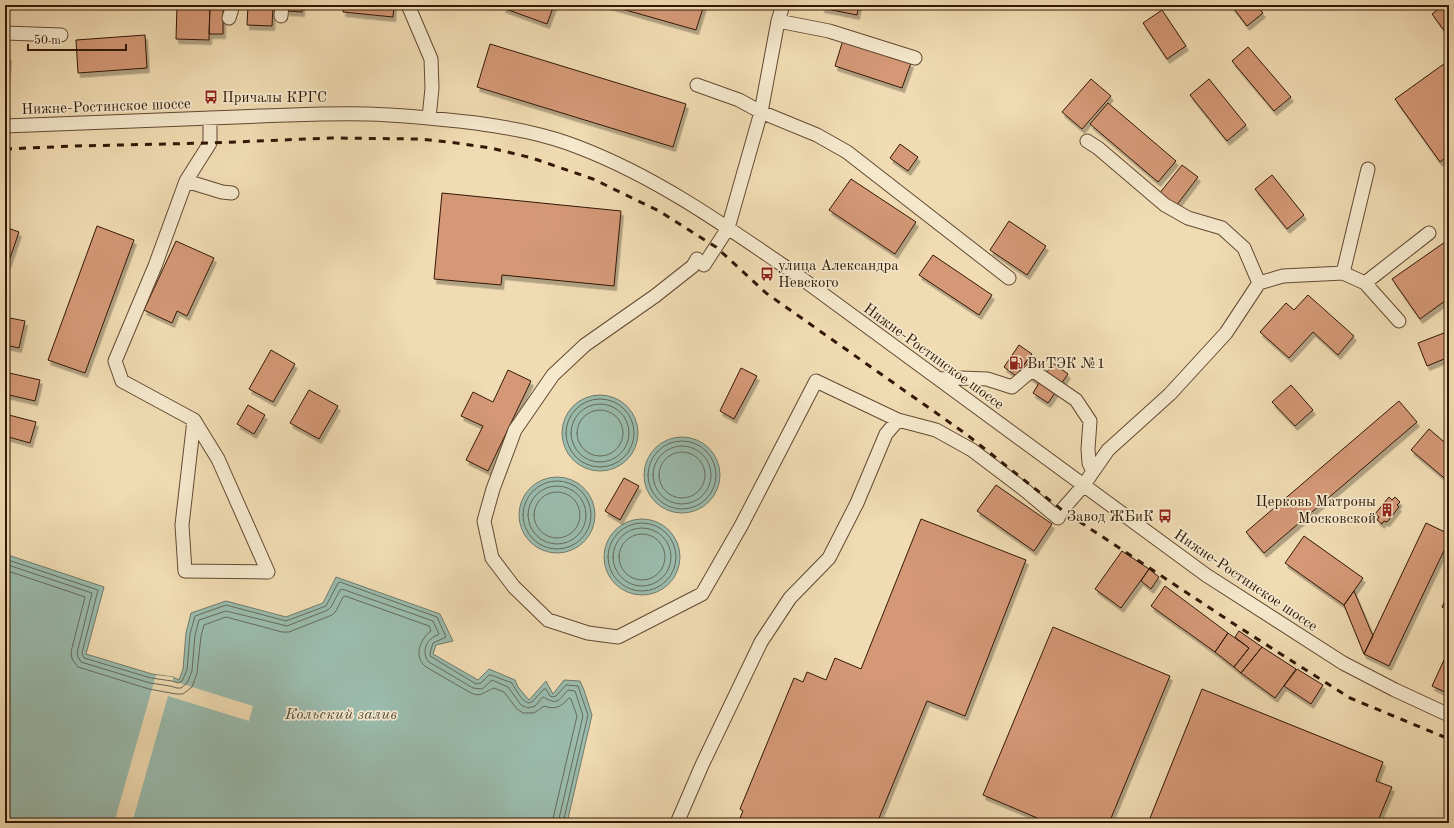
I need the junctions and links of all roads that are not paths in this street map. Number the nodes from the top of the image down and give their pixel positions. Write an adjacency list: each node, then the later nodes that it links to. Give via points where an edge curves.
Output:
1 (233, 5): 4 (street)
2 (408, 5): 12 (street, via 430,59 432,88)
3 (783, 5): 5 (street)
4 (229, 18)
5 (778, 21): 8 (street, via 829,31); 10 (street)
6 (5, 33): 7 (street)
7 (61, 35)
8 (916, 58)
9 (697, 85): 10 (street, via 739,100)
10 (761, 112): 18 (street); 21 (street, via 817,134 847,152)
11 (210, 118): 12 (street, Нижне-Ростинское шоссе, via 367,114); 13 (street, Нижне-Ростинское шоссе); 16 (street, via 210,143)
12 (429, 118): 18 (street, Нижне-Ростинское шоссе, via 498,126 576,146 644,178)
13 (5, 126)
14 (1087, 140): 22 (street, via 1165,205 1188,218 1222,228 1244,248)
15 (1368, 169): 20 (street)
16 (186, 181): 17 (street); 26 (street, via 155,266 115,361 122,381)
17 (232, 193)
18 (728, 228): 25 (street, Нижне-Ростинское шоссе); 27 (street, via 701,262 585,345 553,375 515,430 484,521 492,558 514,587 548,620 588,633 618,637 702,594 741,526 816,381)
19 (1428, 233): 23 (street)
20 (1343, 273): 22 (street, via 1283,276); 23 (street)
21 (1009, 278)
22 (1259, 283): 28 (street, via 1226,333 1170,394 1108,450)
23 (1365, 283): 24 (street)
24 (1399, 321)
25 (939, 379): 28 (street, via 987,378 1012,387 1032,370 1076,400 1090,421 1089,463); 29 (street, Нижне-Ростинское шоссе)
26 (194, 420): 26 (street, via 182,525 185,571 268,572 218,459)
27 (898, 420): 29 (street, via 936,430 972,450 1058,518); 31 (street, via 886,434 857,503 829,558 790,598 761,642)
28 (1094, 471): 29 (street)
29 (1083, 486): 30 (street, Нижне-Ростинское шоссе, via 1206,575 1343,663)
30 (1449, 715)
31 (677, 823)

